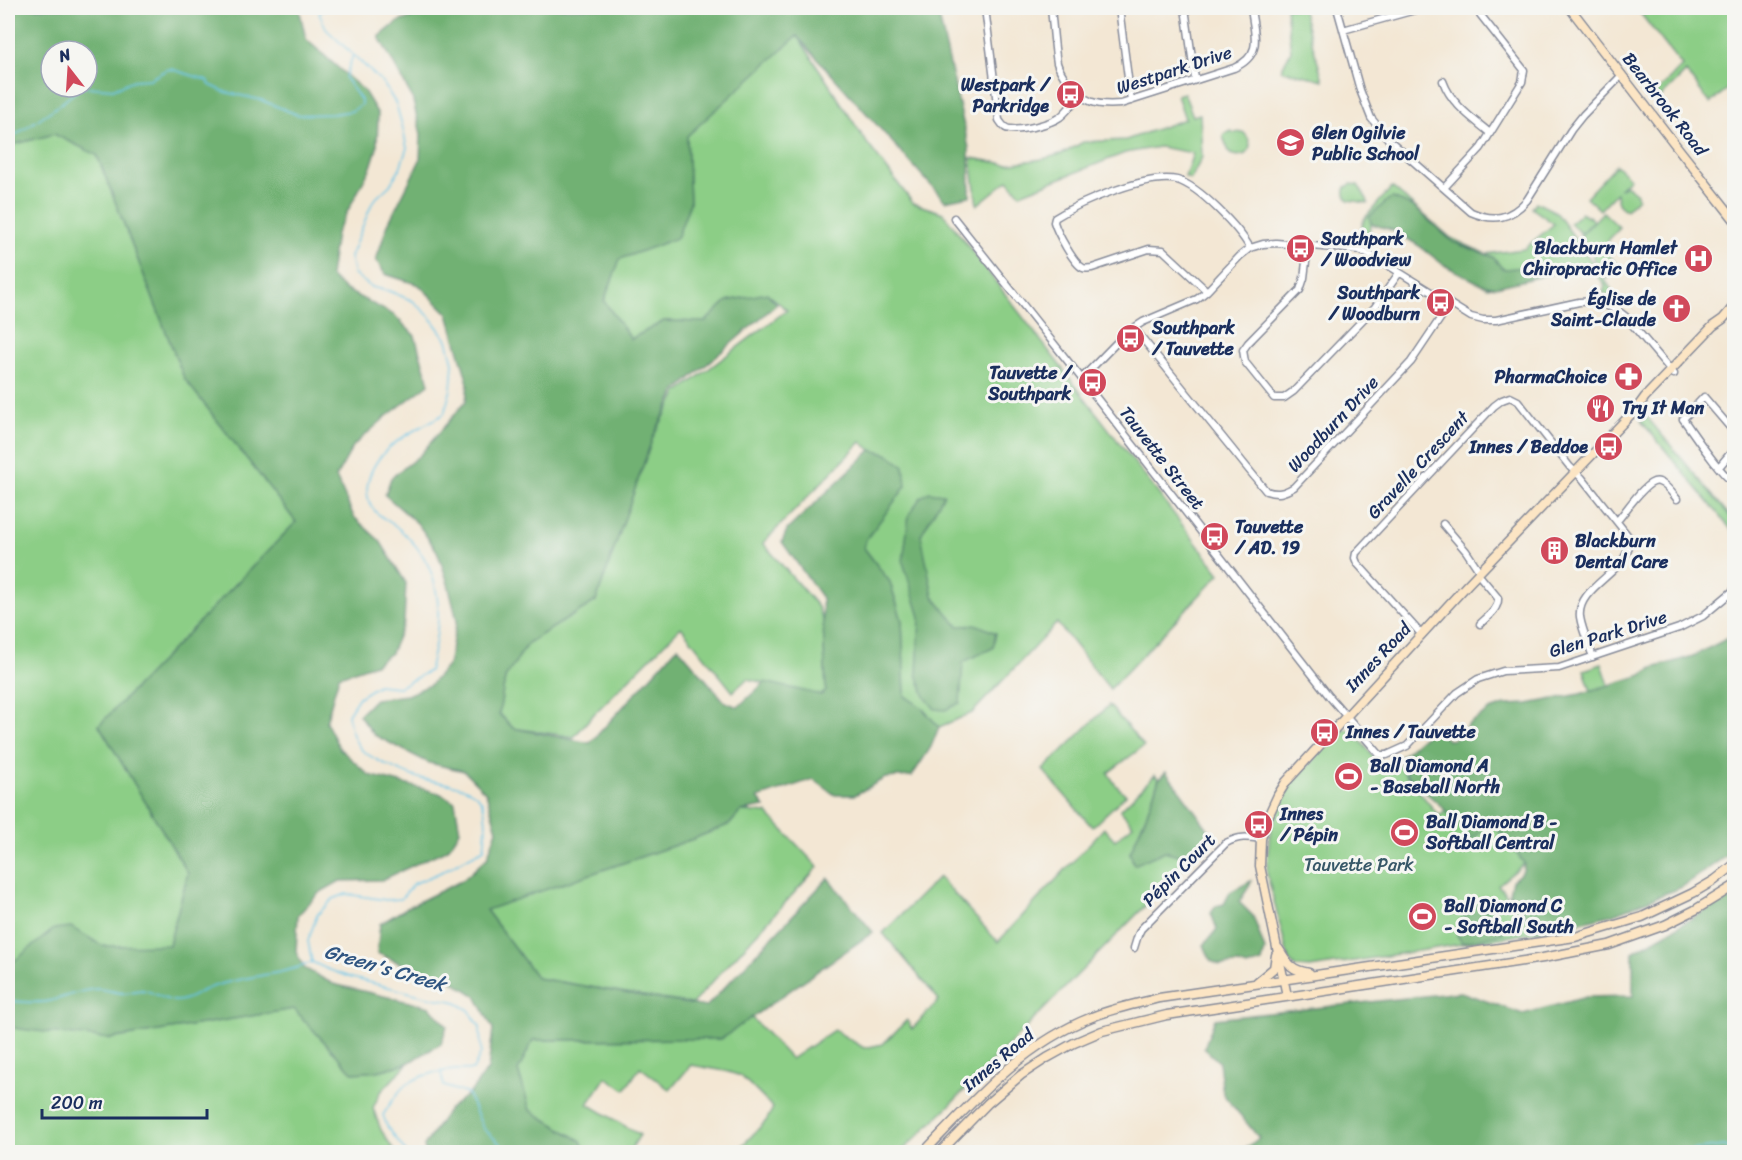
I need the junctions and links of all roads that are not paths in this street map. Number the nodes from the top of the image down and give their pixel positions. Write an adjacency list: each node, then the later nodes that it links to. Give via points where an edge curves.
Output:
1 (985, 8): 14 (street, via 999,120 1005,127 1027,128 1058,118)
2 (1051, 8): 14 (street, via 1058,65)
3 (1119, 8): 15 (street)
4 (1185, 8): 12 (street)
5 (1251, 8): 12 (street, Westpark Drive, via 1254,52 1245,63)
6 (1337, 8): 10 (street)
7 (1422, 8): 10 (street)
8 (1475, 8): 16 (street, via 1524,70 1522,82)
9 (1570, 8): 11 (main road, Bearbrook Road)
10 (1344, 30): 17 (street, via 1371,118 1389,140)
11 (1622, 75): 17 (street, via 1582,115 1519,210 1495,218 1482,217); 19 (main road, Bearbrook Road)
12 (1195, 79): 15 (street, Westpark Drive)
13 (1443, 81): 16 (street, via 1447,94)
14 (1078, 95): 15 (street, Westpark Drive, via 1106,105)
15 (1131, 101)
16 (1490, 133): 17 (street)
17 (1444, 188)
18 (954, 218): 28 (street, Tauvette Street)
19 (1734, 219)
20 (1308, 246): 21 (street, via 1276,243); 22 (street, via 1359,250); 22 (street, via 1300,290 1248,343 1243,353 1245,362 1274,398 1294,392 1375,307)
21 (1250, 248): 23 (street); 23 (street, via 1238,229 1199,192 1177,180 1141,182 1080,204 1055,218 1058,234 1084,268 1149,249 1162,249)
22 (1399, 273): 24 (street)
23 (1207, 291): 26 (street)
24 (1450, 304): 26 (street, Woodburn Drive, via 1412,362 1283,494 1266,491); 27 (street, via 1483,320 1579,302 1604,304 1625,316)
25 (1734, 306): 27 (main road, Innes Road)
26 (1134, 328): 28 (street)
27 (1672, 372): 32 (main road, Innes Road)
28 (1082, 378): 42 (street, Tauvette Street)
29 (1734, 432): 31 (street, via 1704,397 1683,419)
30 (1734, 449): 31 (street)
31 (1719, 467): 33 (street)
32 (1575, 473): 35 (street, Gravelle Crescent); 37 (main road, Innes Road); 40 (street, Gravelle Crescent, via 1518,401 1510,397 1502,400 1486,415 1356,553 1357,563)
33 (1734, 483)
34 (1677, 499): 35 (street, via 1661,483 1652,482)
35 (1617, 521): 41 (street, Gravelle Crescent, via 1629,537 1626,555 1581,604 1580,617)
36 (1443, 524): 37 (street)
37 (1479, 573): 39 (street, via 1499,601); 40 (main road, Innes Road)
38 (1734, 590): 41 (street, Glen Park Drive, via 1692,622)
39 (1480, 624)
40 (1422, 635): 42 (main road, Innes Road)
41 (1593, 657): 42 (street, Glen Park Drive, via 1559,668 1503,671 1479,679 1457,693 1407,746 1388,755 1380,755)
42 (1346, 716): 43 (main road, Innes Road, via 1286,782)
43 (1261, 839): 46 (main road, Innes Road, via 1260,866); 47 (street, Pépin Court, via 1246,836 1226,843 1141,929)
44 (1734, 866): 48 (main road, via 1659,910 1594,932)
45 (1734, 886): 51 (main road, via 1665,925 1609,945)
46 (1276, 947): 48 (main road, via 1297,971); 49 (main road, Innes Road); 50 (main road, via 1274,968)
47 (1134, 948)
48 (1319, 974): 49 (main road)
49 (1284, 980): 50 (main road, Innes Road); 51 (main road, Innes Road)
50 (1254, 984): 52 (main road, Innes Road, via 1159,998 1092,1017 1026,1054 1002,1072)
51 (1287, 996): 53 (main road, Innes Road, via 1167,1015 1102,1031 1021,1075)
52 (962, 1113): 53 (main road); 54 (main road, Innes Road)
53 (970, 1121): 55 (main road, Innes Road)
54 (924, 1152)
55 (940, 1152)

